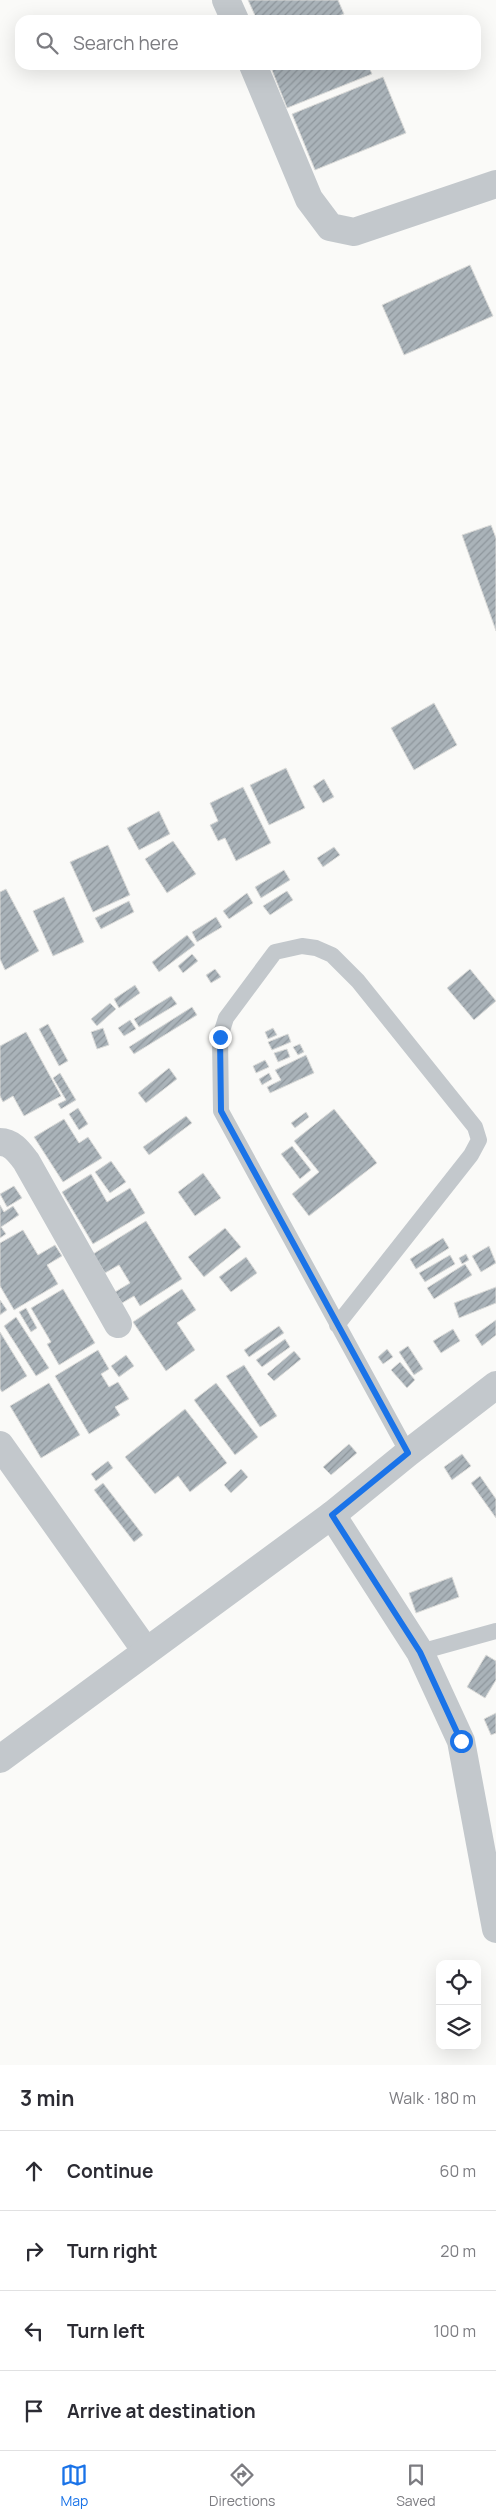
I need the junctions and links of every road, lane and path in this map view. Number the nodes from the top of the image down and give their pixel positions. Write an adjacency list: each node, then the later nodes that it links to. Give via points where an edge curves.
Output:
1 (226, 0): 2 (street)
2 (233, 15)
3 (255, 70): 4 (street, via 309,199 330,227 354,232)
4 (496, 184)
5 (0, 1142): 6 (street, via 17,1148 26,1160)
6 (118, 1324)
7 (337, 1325): 7 (lane, via 221,1111 220,1037 226,1018 275,952 302,946 332,955 358,981 475,1127 479,1140 471,1155); 10 (lane)
8 (496, 1385): 10 (street)
9 (0, 1445): 11 (street)
10 (408, 1453): 12 (street)
11 (8, 1473): 14 (street)
12 (332, 1515): 14 (street); 15 (street)
13 (496, 1631): 15 (lane)
14 (146, 1651): 16 (street)
15 (420, 1652): 17 (street, via 461,1741)
16 (0, 1759)
17 (496, 1929)

